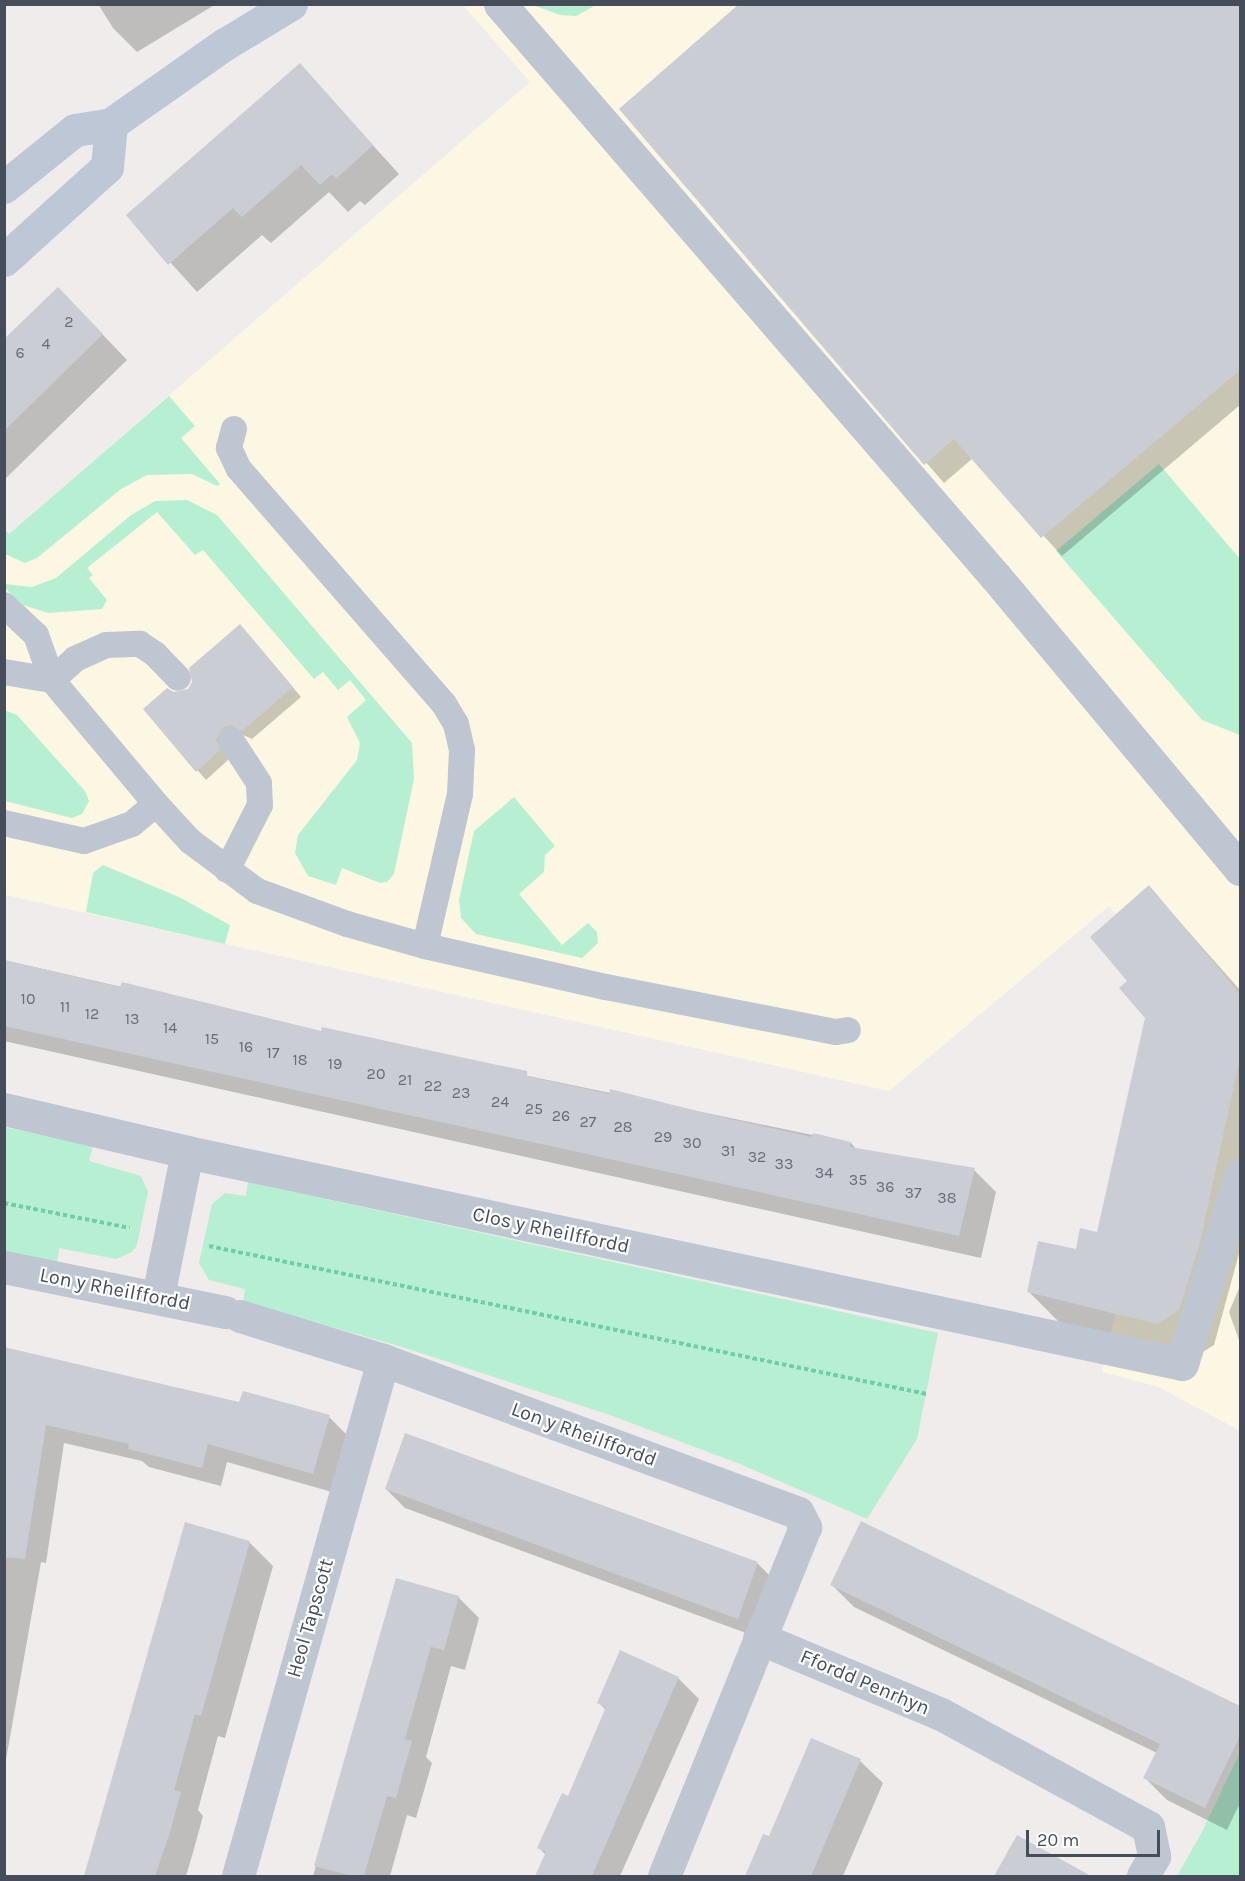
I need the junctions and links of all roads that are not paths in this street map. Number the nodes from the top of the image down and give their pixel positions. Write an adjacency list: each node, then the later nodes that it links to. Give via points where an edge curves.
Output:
1 (291, 4): 3 (street, via 225,44)
2 (500, 4): 14 (street, via 995,576)
3 (111, 124): 4 (street, via 75,130); 5 (street, via 107,167)
4 (4, 187)
5 (4, 260)
6 (234, 429): 16 (lane, via 228,448 239,469 444,704 456,724 462,750 460,794)
7 (4, 604): 10 (lane, via 36,635)
8 (4, 672): 10 (lane)
9 (178, 678): 10 (lane, via 140,644 106,645 75,659)
10 (52, 680): 12 (lane)
11 (231, 740): 15 (lane, via 260,783 260,805)
12 (156, 804): 13 (lane, via 132,824 84,841); 15 (lane, via 190,841)
13 (4, 823)
14 (1240, 869)
15 (227, 870): 16 (lane, via 257,891 292,905)
16 (425, 946): 17 (lane, via 606,987 836,1032)
17 (848, 1030)
18 (4, 1109): 19 (street, Clos y Rheilffordd)
19 (187, 1152): 20 (street, Clos y Rheilffordd, via 1182,1364); 22 (street)
20 (1240, 1175)
21 (4, 1267): 22 (street, Lon y Rheilffordd)
22 (158, 1296): 23 (street, Lon y Rheilffordd)
23 (383, 1360): 24 (street, Lon y Rheilffordd, via 798,1514 805,1527); 25 (street, Heol Tapscott)
24 (759, 1638): 26 (street); 27 (street, Ffordd Penrhyn, via 941,1714 1148,1827 1154,1856)
25 (238, 1876)
26 (664, 1876)
27 (1143, 1876)

